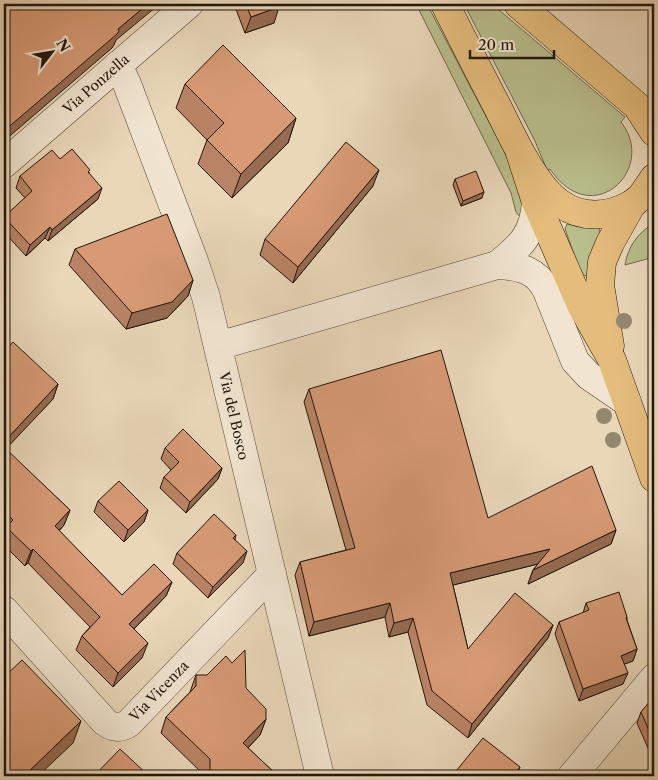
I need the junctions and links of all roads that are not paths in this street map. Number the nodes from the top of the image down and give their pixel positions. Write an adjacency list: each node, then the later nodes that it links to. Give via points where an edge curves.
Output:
1 (188, 4): 4 (street, Via Ponzella)
2 (445, 4): 7 (main road)
3 (526, 6): 5 (main road)
4 (118, 65): 8 (street, Via Ponzella); 12 (street, Via del Bosco, via 194,261)
5 (646, 110): 6 (main road)
6 (654, 132)
7 (520, 153): 9 (main road, via 549,194 568,208 586,214 604,215 621,210); 10 (main road)
8 (4, 164)
9 (645, 193): 13 (main road, via 607,249 600,269)
10 (536, 202): 11 (street, via 534,221 526,238); 13 (main road, via 580,305)
11 (497, 265): 12 (street); 14 (street, via 525,269 542,282 575,361 589,376)
12 (218, 346): 16 (street, Via del Bosco)
13 (612, 360): 14 (main road)
14 (626, 402): 15 (main road)
15 (654, 478)
16 (272, 574): 17 (street, Via Vicenza, via 129,723 120,727 105,722); 19 (street, Via del Bosco)
17 (4, 610)
18 (654, 678): 20 (street)
19 (320, 776)
20 (572, 776)

